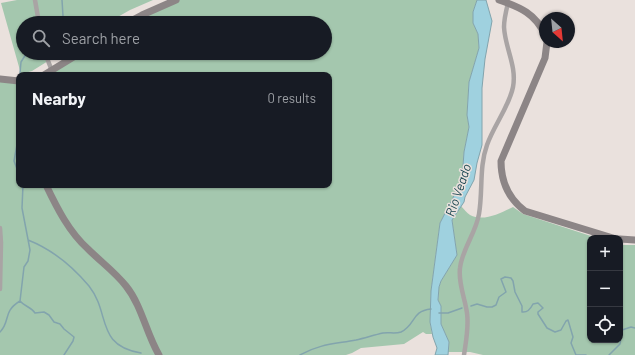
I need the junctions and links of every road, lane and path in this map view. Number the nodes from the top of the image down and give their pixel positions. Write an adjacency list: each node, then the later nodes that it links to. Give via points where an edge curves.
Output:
1 (35, 0): 4 (street)
2 (176, 0): 5 (main road)
3 (503, 1): 6 (main road, via 531,15); 20 (street, via 504,27 513,64 514,86 484,153 479,214 460,267 468,322)
4 (38, 16)
5 (140, 16)
6 (539, 24)
7 (546, 48): 15 (main road, via 545,58 501,162 500,174 517,205 526,211)
8 (48, 60): 10 (street)
9 (69, 60): 10 (main road)
10 (52, 71)
11 (0, 79): 12 (main road)
12 (16, 81)
13 (47, 188): 19 (main road, via 57,208 79,240 118,276 134,298)
14 (0, 228): 18 (street)
15 (603, 235)
16 (623, 239): 17 (main road)
17 (635, 240)
18 (0, 289)
19 (159, 355)
20 (465, 355)

